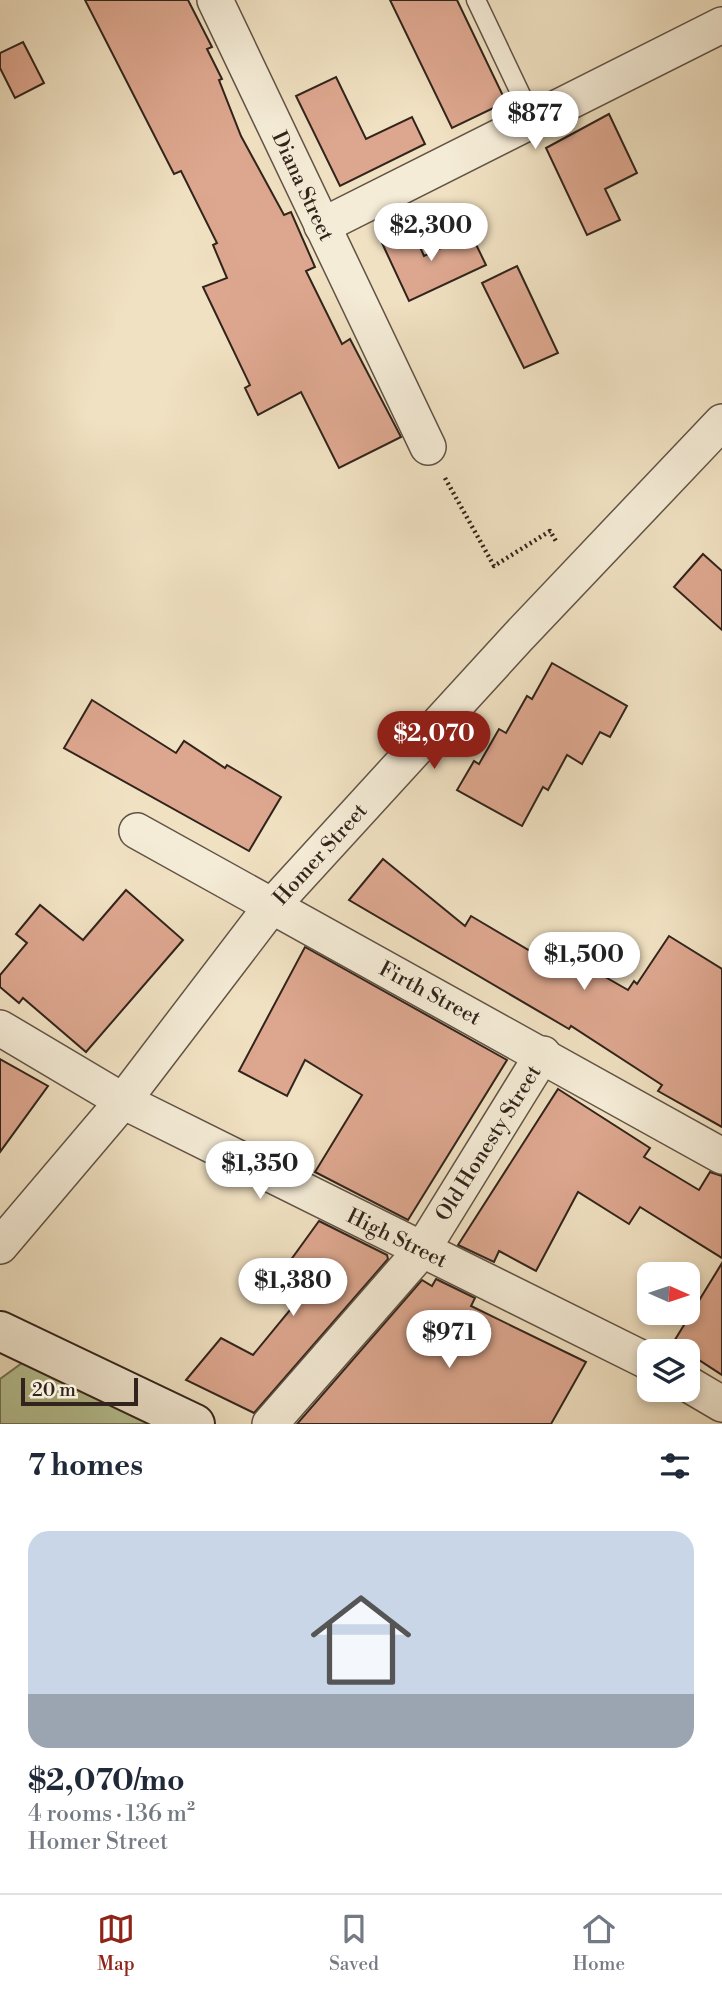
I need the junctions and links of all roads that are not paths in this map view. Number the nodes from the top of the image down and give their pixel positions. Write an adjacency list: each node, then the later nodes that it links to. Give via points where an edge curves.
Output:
1 (215, 0): 5 (street, Diana Street)
2 (476, 0): 4 (lane)
3 (722, 25): 4 (street)
4 (533, 120): 5 (street)
5 (322, 226): 7 (street, Diana Street)
6 (722, 422): 9 (street, Homer Street)
7 (428, 447)
8 (137, 831): 9 (street, Firth Street)
9 (271, 907): 11 (street, Firth Street); 12 (street, Homer Street)
10 (0, 1028): 12 (street, High Street)
11 (543, 1055): 13 (street, Firth Street); 15 (street, Old Honesty Street)
12 (123, 1101): 14 (street, Homer Street); 15 (street, High Street)
13 (722, 1156)
14 (0, 1246)
15 (422, 1250): 17 (street, High Street); 21 (street, Old Honesty Street)
16 (0, 1331): 20 (street)
17 (637, 1356)
18 (700, 1391): 19 (street)
19 (722, 1404)
20 (194, 1424)
21 (270, 1424)

